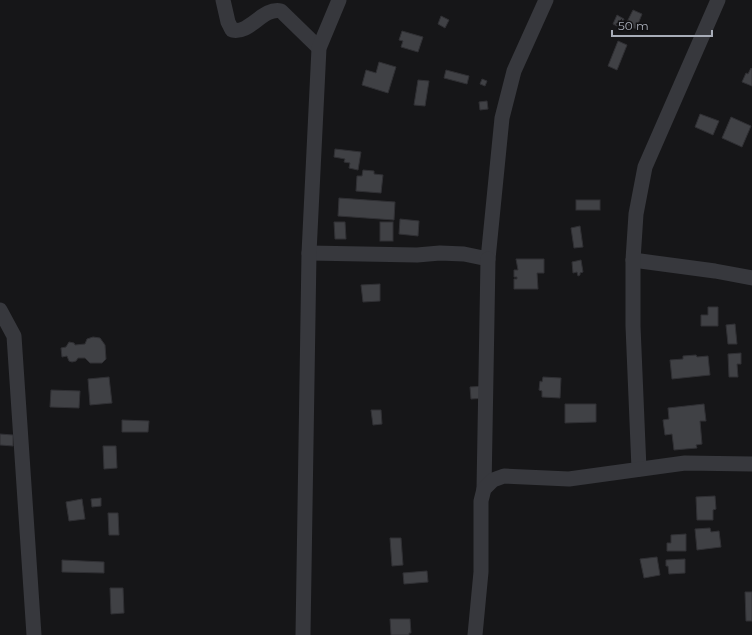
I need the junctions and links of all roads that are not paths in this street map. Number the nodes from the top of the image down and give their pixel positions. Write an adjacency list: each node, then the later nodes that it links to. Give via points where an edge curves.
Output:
1 (223, 0): 5 (street, via 232,30 241,30 268,12 281,11)
2 (339, 0): 5 (street)
3 (546, 0): 7 (street, via 514,71 502,118)
4 (718, 0): 8 (street, via 645,167 636,214)
5 (319, 48): 6 (street)
6 (309, 253): 7 (street, via 440,253); 15 (street)
7 (488, 259): 13 (street)
8 (632, 260): 9 (street); 12 (street)
9 (752, 278)
10 (0, 310): 14 (street, via 14,336)
11 (752, 464): 12 (street, via 685,463)
12 (640, 469): 13 (street, via 569,479 504,476 492,480)
13 (484, 489): 16 (street, via 481,501 481,572)
14 (34, 635)
15 (303, 635)
16 (475, 635)

